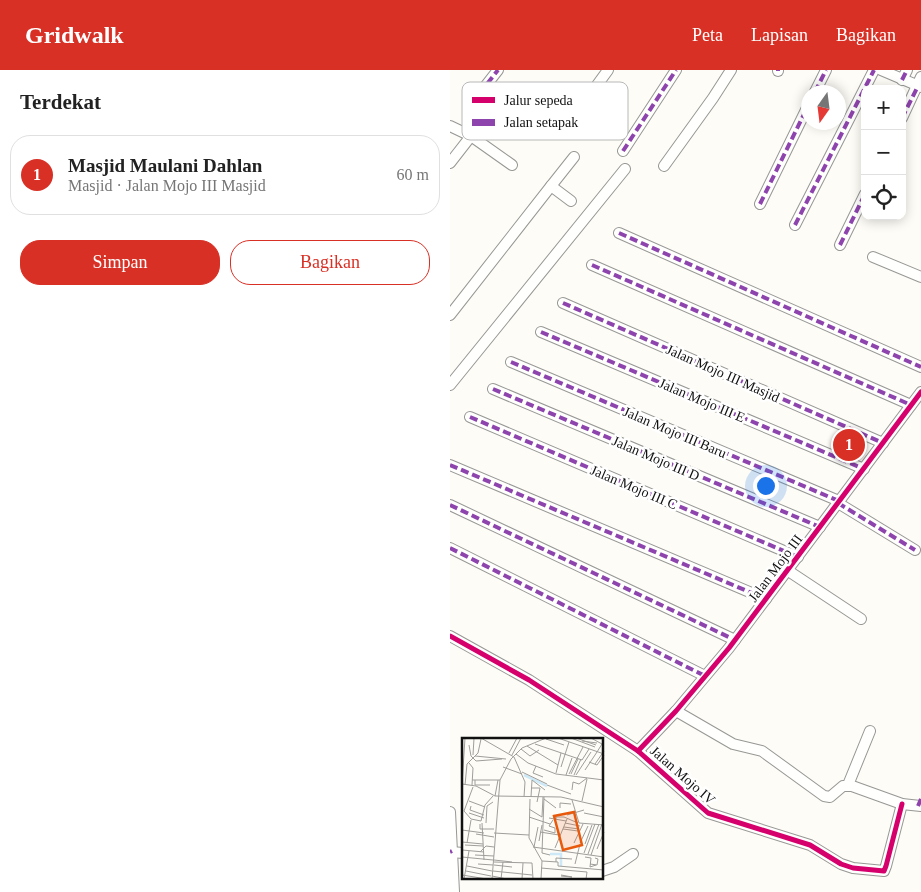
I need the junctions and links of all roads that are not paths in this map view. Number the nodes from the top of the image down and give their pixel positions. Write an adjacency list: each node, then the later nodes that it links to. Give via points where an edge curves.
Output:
1 (498, 70): 9 (street)
2 (608, 70): 10 (street)
3 (676, 70): 19 (street)
4 (731, 70): 23 (street)
5 (826, 70): 12 (street)
6 (874, 70): 29 (street)
7 (881, 70): 8 (street)
8 (904, 75): 11 (street)
9 (489, 82)
10 (599, 82)
11 (920, 83): 13 (street)
12 (818, 85)
13 (906, 110)
14 (801, 120): 28 (street)
15 (450, 126): 16 (street)
16 (462, 132)
17 (468, 140): 21 (street)
18 (477, 140): 22 (street)
19 (623, 151)
20 (574, 157): 25 (street)
21 (450, 163)
22 (512, 165)
23 (664, 166)
24 (625, 169): 40 (street)
25 (551, 186): 26 (street); 36 (street)
26 (571, 202)
27 (861, 202): 31 (street)
28 (760, 204)
29 (795, 225)
30 (619, 233): 39 (street)
31 (840, 245)
32 (873, 257): 34 (street)
33 (592, 265): 43 (street)
34 (921, 277)
35 (563, 303): 45 (street, Jalan Mojo III Masjid)
36 (450, 315)
37 (541, 332): 47 (street, Jalan Mojo III E)
38 (511, 362): 48 (street, Jalan Mojo III Baru)
39 (921, 367)
40 (450, 385)
41 (493, 389): 50 (street, Jalan Mojo III D)
42 (921, 392): 43 (street, Jalan Mojo III)
43 (911, 405): 45 (street, Jalan Mojo III)
44 (470, 417): 53 (street, Jalan Mojo III C)
45 (883, 443): 47 (street, Jalan Mojo III)
46 (450, 465): 55 (street)
47 (864, 469): 48 (street, Jalan Mojo III)
48 (838, 502): 50 (street, Jalan Mojo III); 52 (street, Jalan Mojo III Baru)
49 (450, 504): 58 (street)
50 (820, 527): 53 (street, Jalan Mojo III)
51 (450, 548): 59 (street)
52 (915, 550)
53 (798, 557): 54 (street, Jalan Mojo III)
54 (788, 570): 55 (street, Jalan Mojo III); 56 (street)
55 (766, 599): 58 (street, Jalan Mojo III)
56 (861, 619)
57 (450, 636): 62 (street, Jalan Mojo IV, via 528,680)
58 (735, 640): 59 (street, Jalan Mojo III)
59 (705, 676): 60 (street, Jalan Mojo III)
60 (676, 711): 62 (street, Jalan Mojo III); 63 (street, via 733,744 762,751 824,796 830,797)
61 (870, 731): 63 (street)
62 (638, 751): 64 (street, Jalan Mojo IV, via 708,813 810,845 853,868 880,872 885,869)
63 (848, 785): 64 (street)
64 (902, 804): 65 (street)
65 (920, 804)
66 (450, 812): 67 (street)
67 (451, 851): 70 (street)
68 (633, 854): 69 (street, via 614,867)
69 (604, 870)
70 (454, 892)

